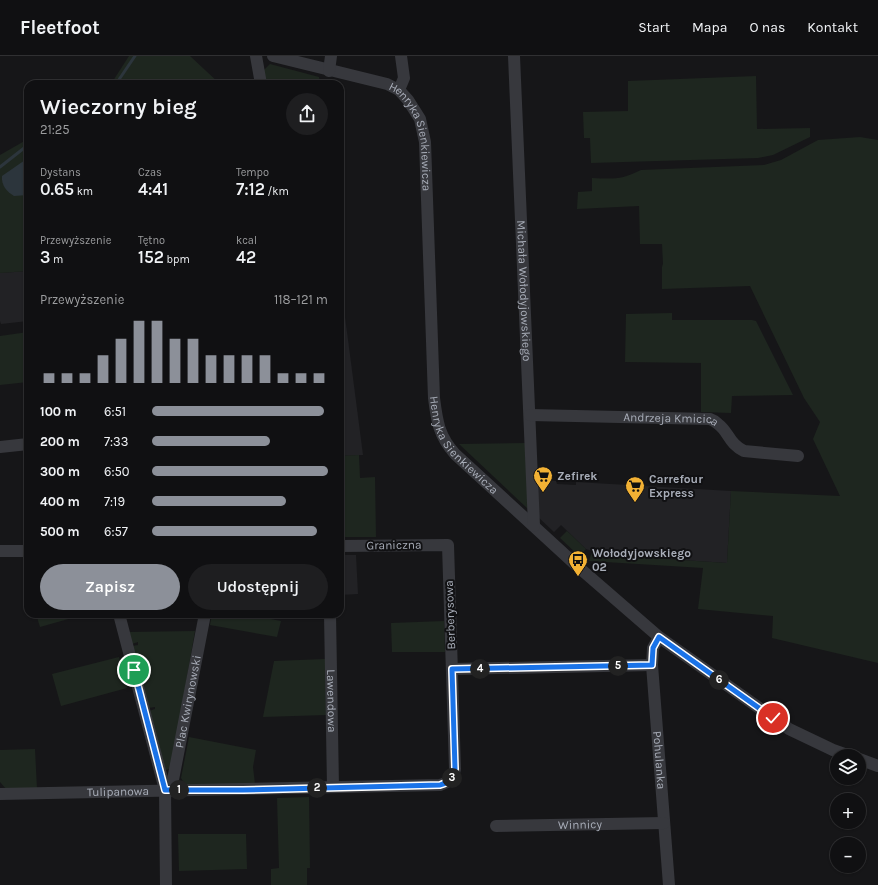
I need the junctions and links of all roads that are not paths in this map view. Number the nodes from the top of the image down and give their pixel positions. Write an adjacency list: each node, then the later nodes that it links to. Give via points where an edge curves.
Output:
1 (256, 56): 7 (street)
2 (273, 56): 6 (street, Henryka Sienkiewicza)
3 (331, 56): 6 (street)
4 (401, 56): 8 (street, via 404,78)
5 (514, 56): 9 (street, Michała Wołodyjowskiego)
6 (329, 71): 8 (street, Henryka Sienkiewicza, via 387,84)
7 (260, 80)
8 (399, 90): 13 (street, Henryka Sienkiewicza, via 420,119 425,142 434,398 440,432 455,454)
9 (530, 415): 12 (street, Andrzeja Kmicica, via 710,419 719,424 737,448 744,451); 13 (street, Michała Wołodyjowskiego)
10 (24, 444): 11 (street)
11 (0, 447)
12 (798, 456)
13 (534, 526): 21 (street, Henryka Sienkiewicza)
14 (448, 545): 15 (street, Graniczna); 23 (street, Berberysowa)
15 (344, 546)
16 (24, 550): 17 (street)
17 (0, 551)
18 (120, 618): 29 (street, Plac Kwirynowski)
19 (204, 618): 29 (street, Plac Kwirynowski)
20 (330, 618): 28 (street, Lawendowa)
21 (659, 637): 22 (street, Pohulanka, via 653,648); 24 (street, Henryka Sienkiewicza, via 789,729)
22 (652, 665): 23 (street); 31 (street, Pohulanka)
23 (452, 669): 27 (street, Berberysowa, via 455,769)
24 (831, 749)
25 (866, 762): 26 (street)
26 (878, 766)
27 (450, 780): 28 (street, Tulipanowa, via 440,785)
28 (333, 788): 29 (street, Tulipanowa)
29 (168, 790): 30 (street, Tulipanowa); 33 (street)
30 (0, 794)
31 (664, 823): 32 (street, Winnicy); 34 (street, Pohulanka)
32 (496, 826)
33 (166, 885)
34 (669, 885)

